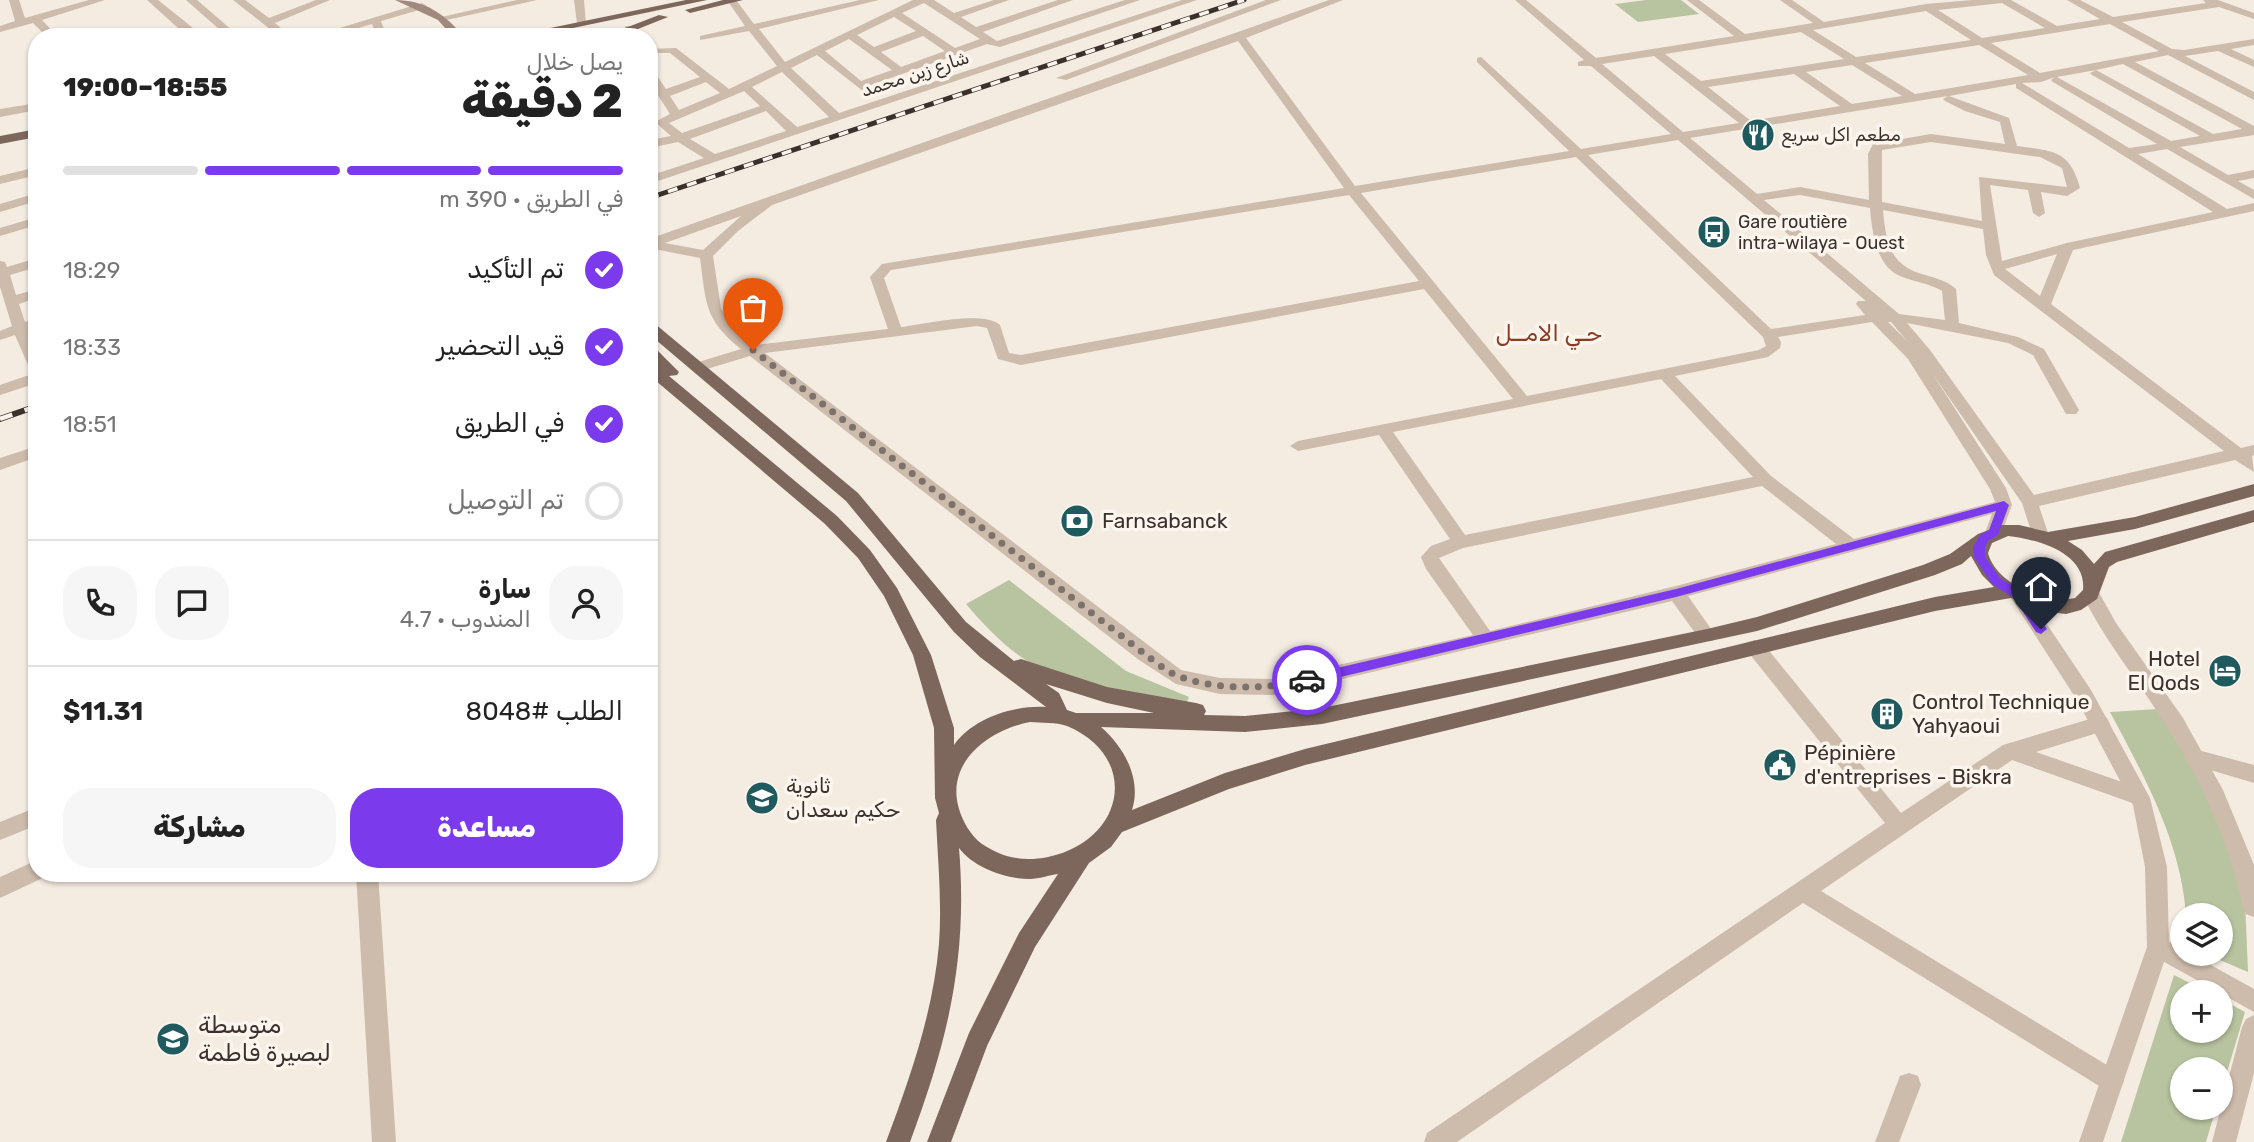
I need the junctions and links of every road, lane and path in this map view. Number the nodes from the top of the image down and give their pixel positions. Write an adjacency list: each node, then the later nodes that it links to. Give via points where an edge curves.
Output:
1 (14, 0): 43 (street)
2 (100, 0): 30 (street)
3 (152, 0): 49 (street)
4 (191, 0): 50 (street)
5 (238, 0): 44 (street)
6 (294, 0): 32 (street)
7 (325, 0): 32 (street)
8 (532, 0): 31 (street)
9 (579, 0): 45 (street)
10 (702, 0): 45 (main road)
11 (874, 0): 41 (street)
12 (921, 0): 34 (street)
13 (927, 0): 36 (street)
14 (1004, 0): 36 (street)
15 (1064, 0): 37 (street); 60 (street)
16 (1135, 0): 37 (street)
17 (1192, 0): 61 (street, شارع زين محمد)
18 (1276, 0): 88 (street)
19 (1338, 0): 63 (street)
20 (1692, 0): 65 (street)
21 (1785, 0): 46 (street)
22 (1914, 0): 33 (street)
23 (2003, 0): 33 (street); 57 (street)
24 (2020, 0): 57 (street)
25 (2072, 0): 42 (street)
26 (735, 1): 47 (street); 56 (main road)
27 (1518, 1): 80 (street)
28 (411, 2): 38 (main road); 40 (street)
29 (2213, 2): 35 (street); 42 (street)
30 (79, 3): 39 (street)
31 (490, 4): 38 (street)
32 (304, 8): 44 (street)
33 (1928, 8): 46 (street); 66 (street)
34 (895, 13): 41 (street); 62 (street)
35 (2254, 16)
36 (952, 17): 60 (street)
37 (1083, 17): 61 (street); 67 (street)
38 (442, 18): 54 (main road)
39 (35, 19): 43 (street); 48 (street)
40 (375, 19): 52 (street); 53 (street)
41 (846, 19): 47 (street); 70 (street); 72 (street)
42 (2110, 20): 57 (street); 75 (street)
43 (21, 23): 58 (street)
44 (266, 23): 51 (street)
45 (582, 23): 55 (main road)
46 (1822, 26): 59 (street)
47 (749, 27): 64 (street); 83 (street)
48 (44, 28)
49 (187, 28)
50 (224, 28)
51 (274, 28)
52 (345, 28)
53 (378, 28)
54 (449, 28)
55 (557, 28)
56 (629, 28)
57 (2061, 28): 66 (street)
58 (0, 29)
59 (1804, 29): 65 (street); 79 (street)
60 (974, 30): 67 (street)
61 (1104, 31): 77 (street, شارع زين محمد)
62 (924, 32): 72 (street); 73 (street)
63 (1240, 37): 128 (street); 132 (street)
64 (704, 38)
65 (1744, 39): 74 (street)
66 (1982, 41): 79 (street); 89 (street)
67 (992, 42): 73 (street); 77 (street)
68 (2254, 42): 69 (street)
69 (2221, 47): 76 (street); 82 (street)
70 (817, 50): 83 (street); 91 (street)
71 (658, 51): 87 (street, via 672,50)
72 (873, 51): 84 (street)
73 (954, 52): 84 (street)
74 (1657, 52): 80 (street); 92 (street)
75 (2169, 52): 76 (street); 81 (street)
76 (2182, 56): 81 (street); 98 (street)
77 (1015, 60): 100 (street, شارع زين محمد)
78 (1481, 60): 120 (street)
79 (1857, 62): 85 (street); 97 (street)
80 (1586, 63): 111 (street)
81 (2131, 64): 86 (street); 89 (street); 112 (street, via 2254,131)
82 (2254, 65)
83 (783, 67): 93 (street); 106 (street)
84 (900, 71): 91 (street)
85 (1797, 71): 92 (street); 103 (street)
86 (2096, 73): 89 (street); 112 (street)
87 (708, 78): 95 (street); 96 (street)
88 (1062, 78)
89 (2046, 79): 94 (street); 97 (street); 116 (street)
90 (658, 85): 96 (street)
91 (860, 85): 100 (street)
92 (1700, 85): 107 (street)
93 (745, 86): 95 (street); 101 (street)
94 (2020, 86): 99 (street); 119 (street)
95 (727, 93): 105 (street)
96 (664, 94): 105 (street)
97 (1911, 97): 103 (street)
98 (2254, 97)
99 (1949, 99): 111 (street); 117 (street, via 2005,120)
100 (881, 104): 106 (street, شارع زين محمد)
101 (767, 107): 108 (street); 110 (street)
102 (28, 108): 104 (street)
103 (1850, 108): 107 (street)
104 (0, 113)
105 (677, 115): 110 (street, via 661,122)
106 (837, 118): 108 (street, شارع زين محمد)
107 (1748, 124): 111 (street)
108 (795, 132): 121 (street, شارع زين محمد)
109 (28, 135): 113 (main road)
110 (680, 138): 114 (street); 121 (street)
111 (1674, 138): 120 (street); 130 (street); 152 (street)
112 (2211, 138): 116 (street)
113 (0, 140)
114 (658, 142)
115 (28, 145): 118 (main road)
116 (2171, 146): 119 (street); 125 (street)
117 (2012, 149): 127 (street, via 2066,165 2074,188 2067,192); 133 (street, via 1931,138 1877,147)
118 (0, 150)
119 (2128, 152): 137 (street)
120 (1580, 153): 128 (street); 159 (street)
121 (715, 159): 124 (street, شارع زين محمد)
122 (28, 173): 126 (street)
123 (2254, 174): 125 (street)
124 (658, 177)
125 (2226, 179): 129 (street)
126 (0, 180)
127 (2034, 187): 136 (street); 139 (street, via 1983,180)
128 (1351, 189): 148 (street); 157 (street, via 887,267 877,276)
129 (2254, 195)
130 (1755, 198): 133 (street, via 1800,191); 153 (street)
131 (28, 200): 135 (street)
132 (767, 203): 141 (street); 144 (street)
133 (1876, 204): 139 (street); 155 (street, via 1890,260 1901,272 1938,282 1951,292)
134 (2254, 207): 137 (street)
135 (0, 208)
136 (2039, 213)
137 (2226, 214): 143 (street)
138 (28, 224): 140 (street)
139 (1990, 226): 146 (street)
140 (0, 232)
141 (658, 241)
142 (658, 246): 144 (street)
143 (2067, 247): 146 (street); 151 (street)
144 (706, 255): 162 (street, via 713,308 726,330)
145 (28, 264): 147 (street)
146 (1996, 267): 151 (street)
147 (1, 271): 150 (street)
148 (1427, 284): 157 (street, via 1021,360 1003,356 993,325 986,322); 170 (street)
149 (28, 297): 150 (street)
150 (9, 306): 156 (street)
151 (2043, 306): 174 (street)
152 (1877, 317): 153 (street); 159 (street); 181 (street, via 1913,356 1998,488)
153 (1894, 317): 155 (street); 180 (street)
154 (28, 326): 156 (street)
155 (1952, 326): 171 (street, via 2013,340 2039,352)
156 (20, 329): 160 (street); 161 (street)
157 (896, 332): 162 (street)
158 (658, 334): 165 (main road)
159 (1768, 334): 166 (street, via 1773,342 1769,352)
160 (0, 335)
161 (28, 348)
162 (753, 350): 165 (street); 193 (street, via 1176,676 1220,686 1275,687)
163 (658, 353): 183 (main road)
164 (658, 354): 188 (main road, via 703,400 820,497 853,531)
165 (697, 367): 183 (main road, via 852,497)
166 (1664, 373): 170 (street); 178 (street)
167 (658, 375): 188 (main road, via 831,520)
168 (28, 381): 169 (street)
169 (0, 390)
170 (1522, 400): 172 (street)
171 (2071, 410)
172 (1382, 430): 173 (street); 186 (street)
173 (1298, 446)
174 (2246, 452): 177 (street); 180 (street)
175 (28, 454): 176 (street)
176 (0, 464)
177 (2254, 466)
178 (1765, 480): 186 (street); 187 (street)
179 (2254, 490): 185 (main road, via 2135,523)
180 (2031, 502): 185 (street)
181 (2004, 505): 184 (street); 187 (street)
182 (2254, 516): 189 (main road, via 2111,557)
183 (876, 528): 195 (main road, via 960,627)
184 (1989, 535): 185 (main road, via 2008,530); 191 (main road, via 1979,547 1979,557 1996,581); 192 (main road, via 1929,570)
185 (2044, 537): 189 (main road, via 2077,556 2088,570)
186 (1461, 542): 193 (street, via 1430,557)
187 (1852, 546): 190 (street)
188 (864, 554): 202 (main road, via 891,593 922,655 944,728)
189 (2092, 588): 191 (main road, via 2082,602 2067,606); 200 (street, via 2101,617)
190 (1676, 593): 192 (street); 193 (street)
191 (2015, 593): 194 (main road, via 1935,604); 198 (street)
192 (1707, 636): 196 (main road)
193 (1485, 638)
194 (1755, 647): 206 (main road, via 1305,758 1225,782); 207 (street)
195 (988, 652): 196 (main road, via 1049,678 1144,704 1195,711); 197 (main road, via 1052,698)
196 (1322, 716): 197 (main road, via 1245,724)
197 (1068, 718): 202 (main road, via 1020,716 1001,721 975,735 956,757); 206 (main road, via 1099,734 1115,753 1124,776)
198 (2099, 723): 199 (street); 203 (street)
199 (2010, 751): 203 (street); 207 (street)
200 (2194, 757): 201 (street); 214 (street, via 2230,822)
201 (2254, 774)
202 (945, 782): 204 (main road)
203 (2138, 796): 215 (street, via 2156,867)
204 (945, 809): 209 (main road, via 955,832 973,851 997,864 1025,870); 221 (main road, via 951,918 941,999 920,1084)
205 (28, 820): 208 (street)
206 (1117, 825): 209 (main road, via 1101,844)
207 (1899, 826): 213 (street)
208 (0, 831)
209 (1081, 857): 222 (main road, via 1027,940 977,1041)
210 (28, 874): 212 (street)
211 (368, 882): 220 (street)
212 (0, 888)
213 (1804, 892): 218 (street); 223 (street)
214 (2254, 907)
215 (2158, 947): 216 (street); 218 (street)
216 (2254, 1001)
217 (2254, 1027): 226 (street)
218 (2112, 1081): 225 (street)
219 (1909, 1085): 224 (street)
220 (384, 1142)
221 (898, 1142)
222 (939, 1142)
223 (1436, 1142)
224 (1887, 1142)
225 (2091, 1142)
226 (2224, 1142)

